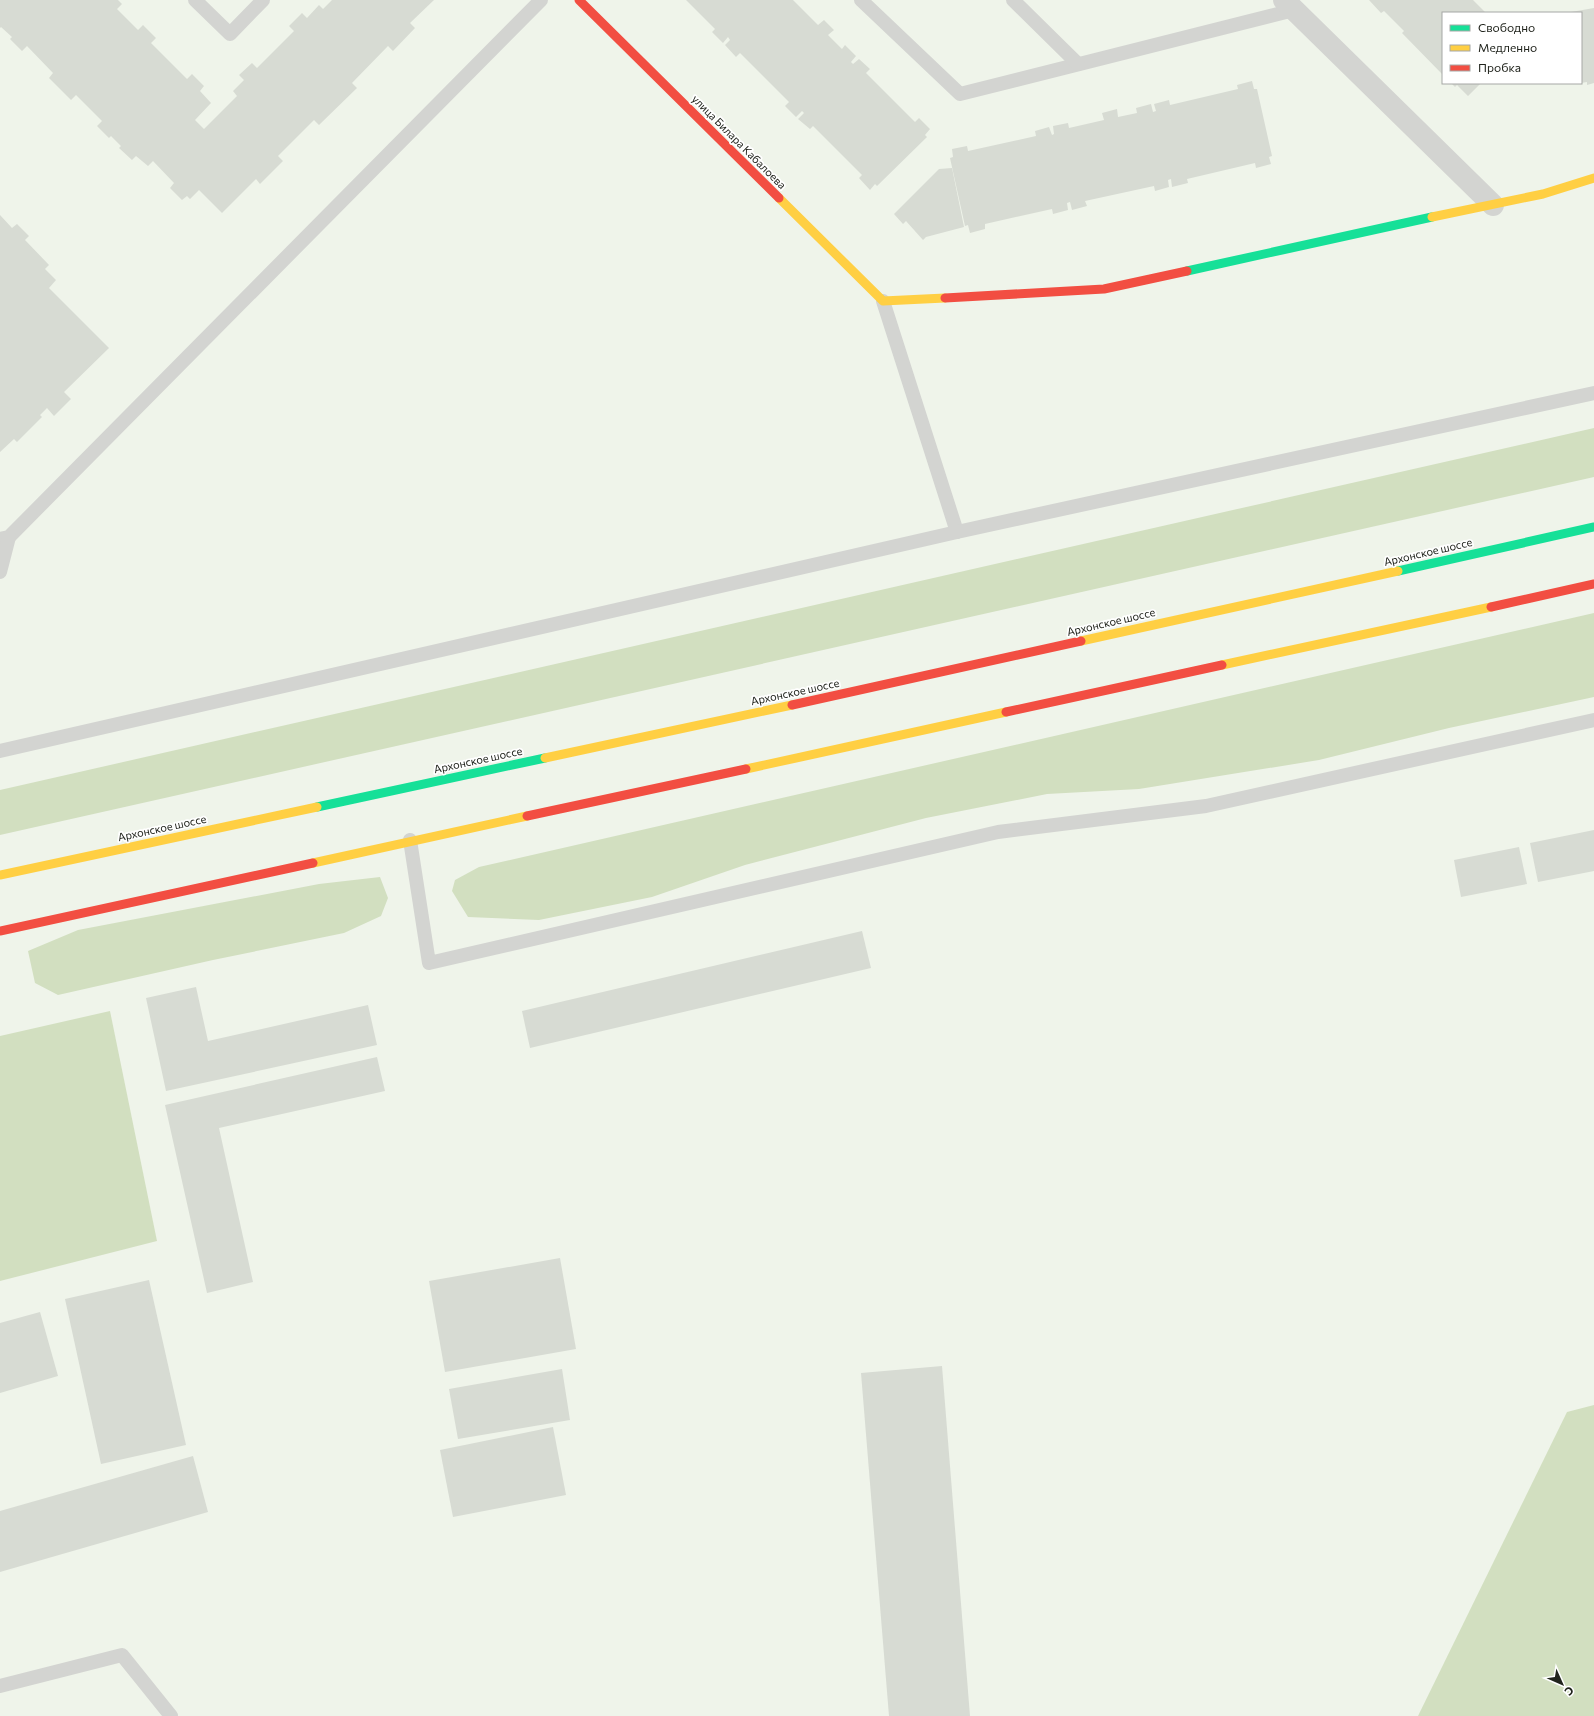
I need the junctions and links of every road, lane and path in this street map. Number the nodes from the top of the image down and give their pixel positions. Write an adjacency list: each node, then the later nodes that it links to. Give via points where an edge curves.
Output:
1 (195, 0): 2 (lane, via 230,34)
2 (263, 0)
3 (541, 0): 15 (lane)
4 (579, 0): 11 (main road, улица Билара Кабалоева)
5 (861, 0): 8 (lane, via 960,94)
6 (1013, 0): 8 (lane)
7 (1289, 5): 8 (lane); 10 (street)
8 (1078, 64)
9 (1594, 178): 10 (main road, via 1543,194)
10 (1493, 205): 11 (main road, via 1104,289)
11 (883, 302): 14 (lane)
12 (1594, 393): 14 (lane)
13 (1594, 527): 21 (main road, Архонское шоссе, via 822,699)
14 (957, 532): 19 (lane)
15 (5, 538): 16 (lane)
16 (0, 572)
17 (1594, 584): 20 (main road)
18 (1594, 720): 20 (lane, via 1206,806 998,832 429,963)
19 (0, 751)
20 (410, 840): 22 (main road)
21 (0, 876)
22 (0, 931)
23 (0, 1686): 24 (lane, via 122,1655)
24 (171, 1716)

